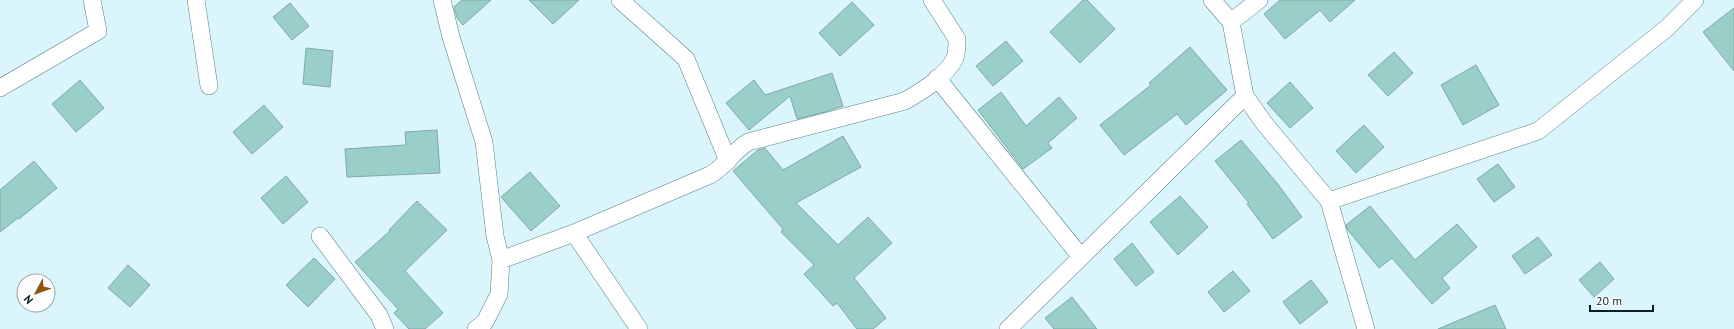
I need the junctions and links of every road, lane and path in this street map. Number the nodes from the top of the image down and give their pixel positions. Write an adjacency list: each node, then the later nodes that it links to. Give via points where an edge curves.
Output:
1 (92, 0): 12 (street, via 98,31)
2 (196, 0): 11 (street)
3 (442, 0): 19 (street, via 484,142 495,236)
4 (620, 0): 14 (street, via 686,60)
5 (932, 0): 10 (street, via 958,39 955,57)
6 (1212, 0): 9 (street)
7 (1259, 0): 9 (street)
8 (1695, 0): 15 (street, via 1667,28 1538,131)
9 (1231, 22): 13 (street)
10 (937, 78): 14 (street, via 905,101 748,142 733,153); 18 (street)
11 (209, 86)
12 (0, 88)
13 (1245, 96): 15 (street, via 1264,124); 18 (street)
14 (728, 161): 16 (street, via 721,169 710,175)
15 (1329, 201): 24 (street)
16 (574, 233): 19 (street); 22 (street)
17 (320, 236): 20 (street, via 379,315)
18 (1081, 257): 23 (street)
19 (501, 260): 21 (street, via 499,294 485,322)
20 (385, 329)
21 (476, 329)
22 (639, 329)
23 (1008, 329)
24 (1366, 329)

